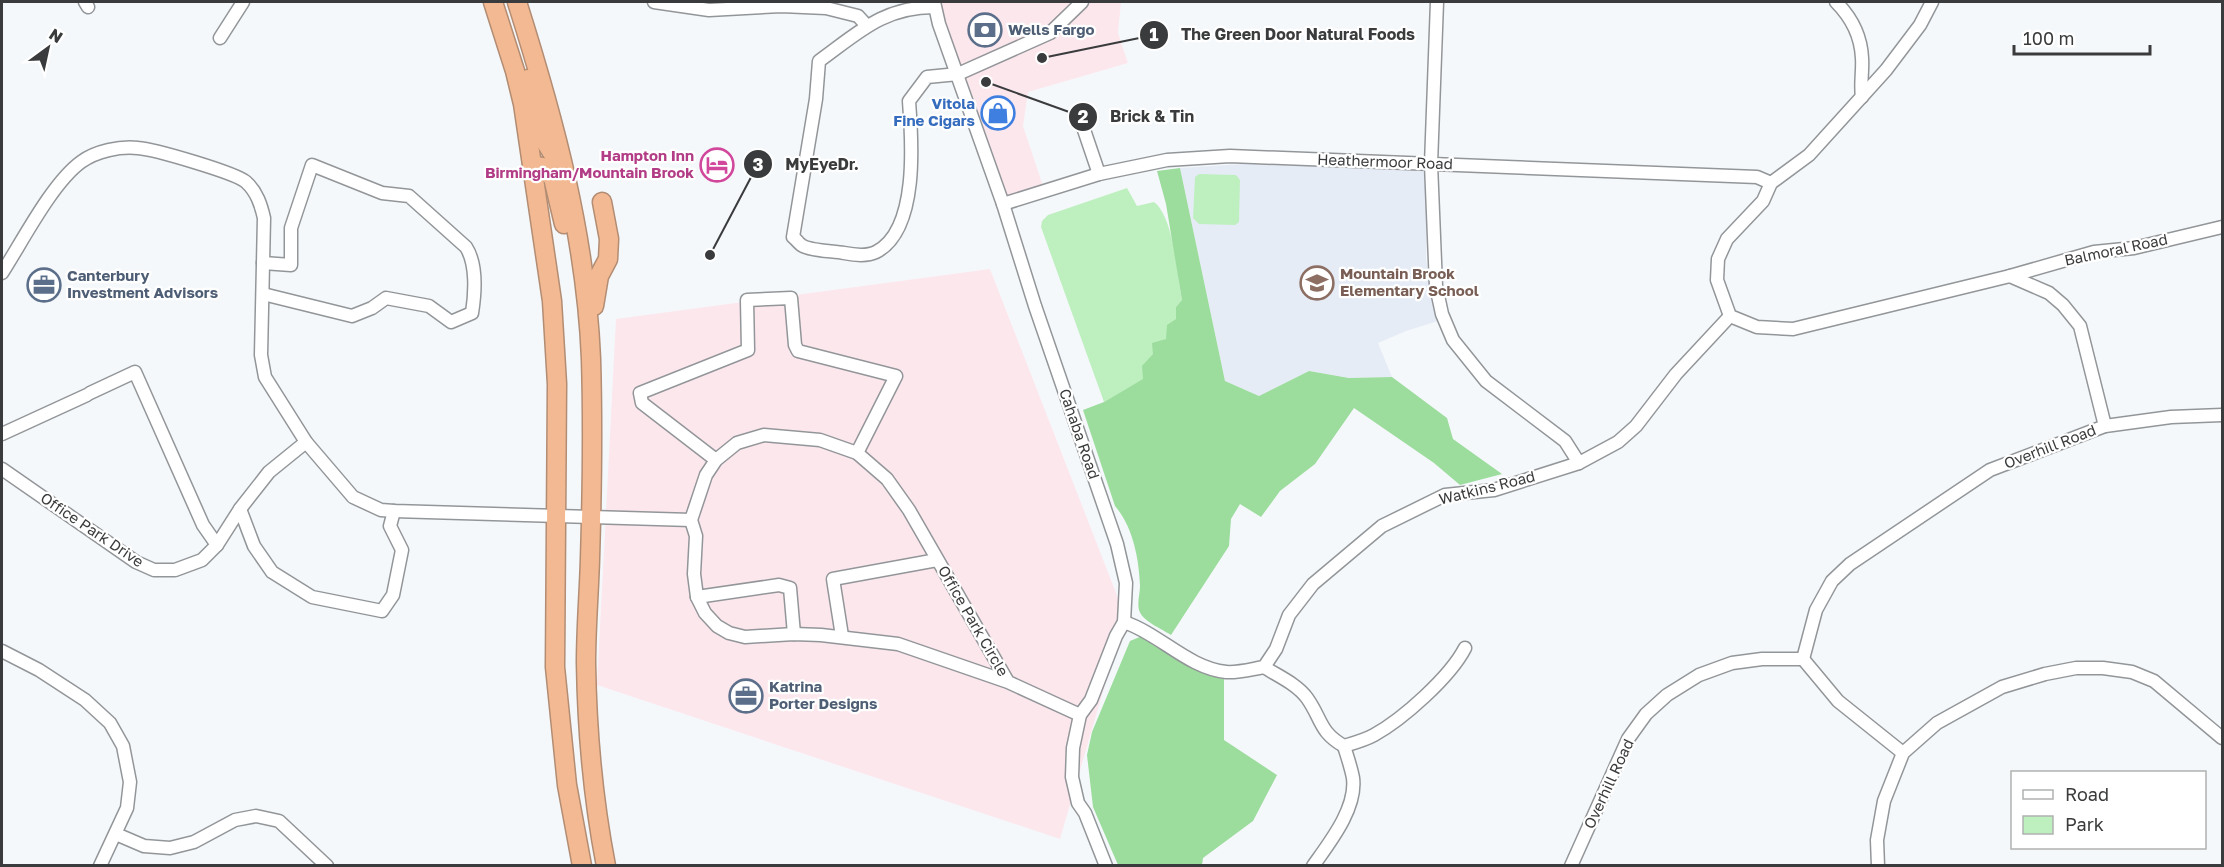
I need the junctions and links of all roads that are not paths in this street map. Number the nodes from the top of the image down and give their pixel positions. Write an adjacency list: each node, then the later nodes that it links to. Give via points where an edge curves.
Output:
1 (243, 2): 12 (street)
2 (493, 2): 17 (highway, via 517,82)
3 (499, 2): 18 (highway, via 524,67 546,142 553,157)
4 (517, 2): 18 (highway)
5 (654, 2): 11 (street, via 709,10 826,8 858,16)
6 (1082, 2): 13 (street, via 1050,33)
7 (1437, 2): 16 (street)
8 (1836, 2): 14 (street, via 1860,40)
9 (1932, 2): 14 (street, via 1904,48)
10 (934, 4): 11 (street, via 888,14); 13 (street, Cahaba Road)
11 (867, 26): 13 (street, via 819,61 793,237 803,246 854,255 875,253 887,244 898,227 911,191 909,101 927,77)
12 (220, 38)
13 (957, 74): 22 (street, Cahaba Road)
14 (1862, 97): 20 (street, via 1809,155)
15 (1083, 124): 19 (street)
16 (1431, 164): 19 (street, Heathermoor Road, via 1230,156 1167,160); 20 (street, Heathermoor Road, via 1758,177); 36 (street, via 1436,286 1453,340 1486,381 1565,441)
17 (532, 165): 29 (highway, via 543,166 553,178 574,281); 40 (highway, via 555,336)
18 (566, 170): 29 (highway, via 580,244)
19 (1099, 174): 22 (street, Heathermoor Road)
20 (1771, 183): 28 (street, via 1763,201 1727,239 1718,259 1717,280)
21 (602, 202): 29 (highway, via 609,259 599,276)
22 (1003, 204): 46 (street, Cahaba Road, via 1118,544 1126,583)
23 (2223, 227): 26 (street, Balmoral Road, via 2134,248 2094,252)
24 (263, 263): 25 (street, via 264,218 260,201 246,182 231,173 137,147 103,151 81,162 57,187); 27 (street); 27 (street, via 291,265 291,228 312,165 382,193 409,196 466,247 471,255 474,298 472,314 451,322 429,306 386,298 352,316)
25 (2, 273)
26 (2010, 276): 28 (street, via 1793,329 1757,327); 31 (street, Overhill Road, via 2049,293 2080,326)
27 (263, 294): 33 (street, via 261,355 265,377)
28 (1730, 316): 36 (street, Watkins Road, via 1676,374 1636,426 1618,442)
29 (589, 328): 41 (highway)
30 (2223, 415): 31 (street)
31 (2105, 426): 51 (street, Overhill Road, via 1990,470 1850,564 1832,581 1816,610)
32 (2, 434): 43 (street, via 135,372 203,525)
33 (306, 442): 38 (street, Office Park Drive, via 269,472); 39 (street, via 353,497 381,510)
34 (857, 453): 35 (street, Office Park Circle, via 820,440 764,435 737,444); 35 (street, via 896,376 798,351 791,298 747,300 748,350 640,393 642,403); 44 (street, Office Park Circle, via 887,479)
35 (716, 460): 42 (street, Office Park Circle, via 706,475)
36 (1579, 463): 52 (street, Watkins Road, via 1494,489 1445,495 1382,526 1313,584 1290,615)
37 (2, 469): 43 (street, Office Park Drive, via 136,562 154,570 175,570 202,560)
38 (240, 509): 39 (street, via 254,546 272,572 312,597 382,610 393,595 402,550 390,526); 43 (street, Office Park Drive)
39 (394, 511): 40 (street)
40 (555, 515): 41 (street); 61 (highway, via 557,700)
41 (590, 516): 42 (street); 62 (highway, via 587,684 594,781)
42 (691, 520): 45 (street, Office Park Circle, via 696,536)
43 (217, 545)
44 (938, 561): 48 (street, Office Park Circle, via 833,579); 53 (street, Office Park Circle)
45 (697, 597): 47 (street, Office Park Circle, via 705,613 729,633 745,637); 47 (street, via 778,585 790,588)
46 (1124, 622): 52 (street, via 1200,665 1228,673); 54 (street, Cahaba Road)
47 (794, 634): 48 (street, Office Park Circle)
48 (842, 636): 53 (street, Office Park Circle, via 898,644)
49 (1465, 648): 56 (street, via 1457,663 1405,713 1373,736)
50 (2, 651): 58 (street, via 85,700 110,723 123,746 130,782 127,808)
51 (1803, 659): 57 (street, via 1838,701); 65 (street, Overhill Road, via 1732,663 1699,675 1667,695 1646,714 1628,739)
52 (1264, 667): 56 (street, via 1298,688 1329,738)
53 (1008, 682): 54 (street, Office Park Circle)
54 (1080, 715): 63 (street, Cahaba Road, via 1072,777 1078,803)
55 (2223, 738): 57 (street, via 2154,681 2132,672 2076,668 2002,687 1937,723)
56 (1344, 746): 64 (street, via 1353,779 1352,797 1339,829)
57 (1903, 753): 66 (street, via 1884,801 1877,840)
58 (116, 834): 59 (street); 60 (street, via 144,846 170,848 194,842 235,820 256,816 279,821)
59 (100, 866)
60 (327, 866)
61 (582, 866)
62 (606, 866)
63 (1106, 866)
64 (1313, 866)
65 (1571, 866)
66 (1878, 866)

